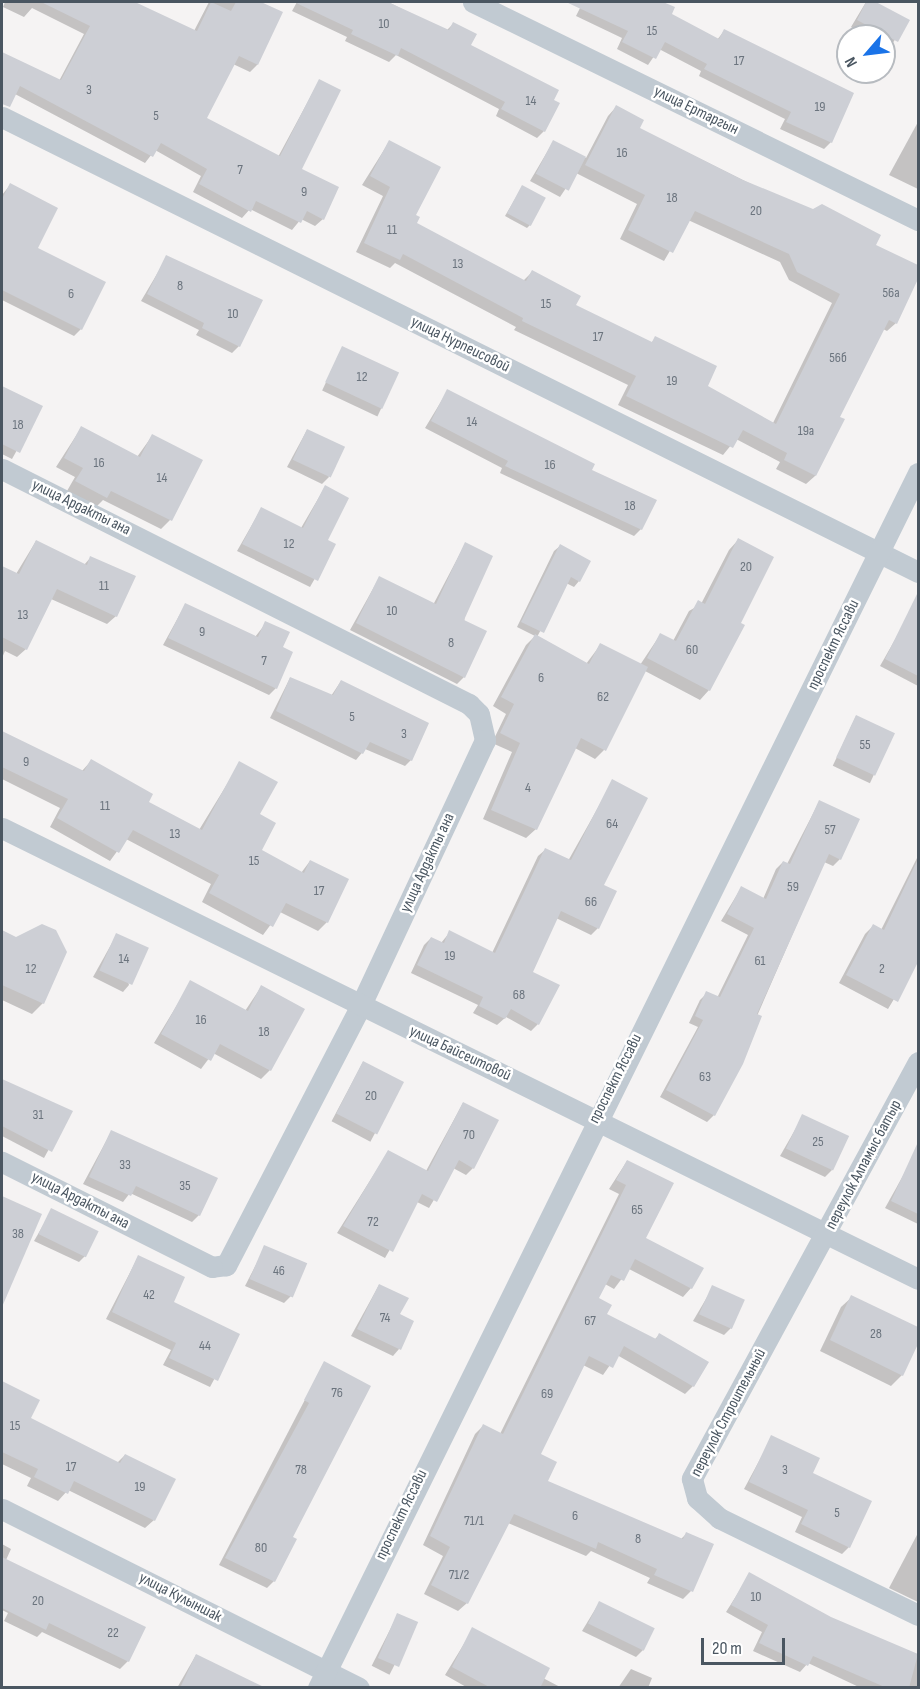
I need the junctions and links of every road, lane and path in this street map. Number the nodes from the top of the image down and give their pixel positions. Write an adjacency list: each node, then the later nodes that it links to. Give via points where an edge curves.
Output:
1 (473, 2): 3 (street, улица Ертаргын)
2 (2, 117): 6 (street, улица Нурпеисовой)
3 (918, 220)
4 (2, 469): 9 (street, улица Ардакты ана, via 469,704 479,714 485,740 481,751)
5 (918, 473): 6 (street, проспект Яссави)
6 (879, 552): 7 (street, улица Нурпеисовой); 11 (street, проспект Яссави)
7 (918, 572)
8 (2, 828): 9 (street, улица Байсеитовой)
9 (360, 1007): 11 (street, улица Байсеитовой); 12 (street, улица Ардакты ана, via 226,1265 212,1267)
10 (918, 1062): 13 (street, переулок Алпамыс батыр)
11 (596, 1119): 13 (street, улица Байсеитовой); 17 (street, проспект Яссави)
12 (2, 1162)
13 (826, 1235): 14 (street, улица Байсеитовой); 16 (street, переулок Строительный, via 696,1470 693,1490 706,1509 720,1518)
14 (918, 1279)
15 (2, 1509): 17 (street, улица Кулыншак)
16 (918, 1615)
17 (322, 1679): 18 (street, улица Кулыншак)
18 (359, 1688)

